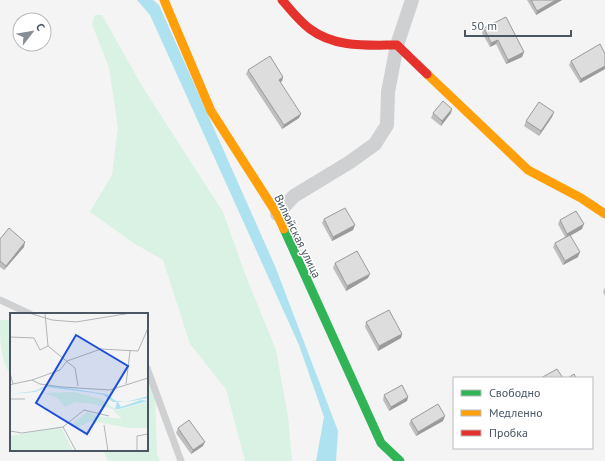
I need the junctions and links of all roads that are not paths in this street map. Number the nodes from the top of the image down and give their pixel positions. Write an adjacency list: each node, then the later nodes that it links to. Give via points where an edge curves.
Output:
1 (164, 0): 5 (street, Вилюйская улица, via 211,111)
2 (282, 0): 4 (street, via 311,30 333,41 344,44)
3 (412, 0): 4 (street)
4 (397, 45): 5 (street, via 388,92 387,125 375,144 294,196); 6 (street, via 528,170)
5 (277, 214): 11 (street, Вилюйская улица, via 381,443)
6 (605, 214)
7 (0, 300): 8 (lane)
8 (28, 313)
9 (148, 371): 10 (lane)
10 (181, 461)
11 (400, 461)

